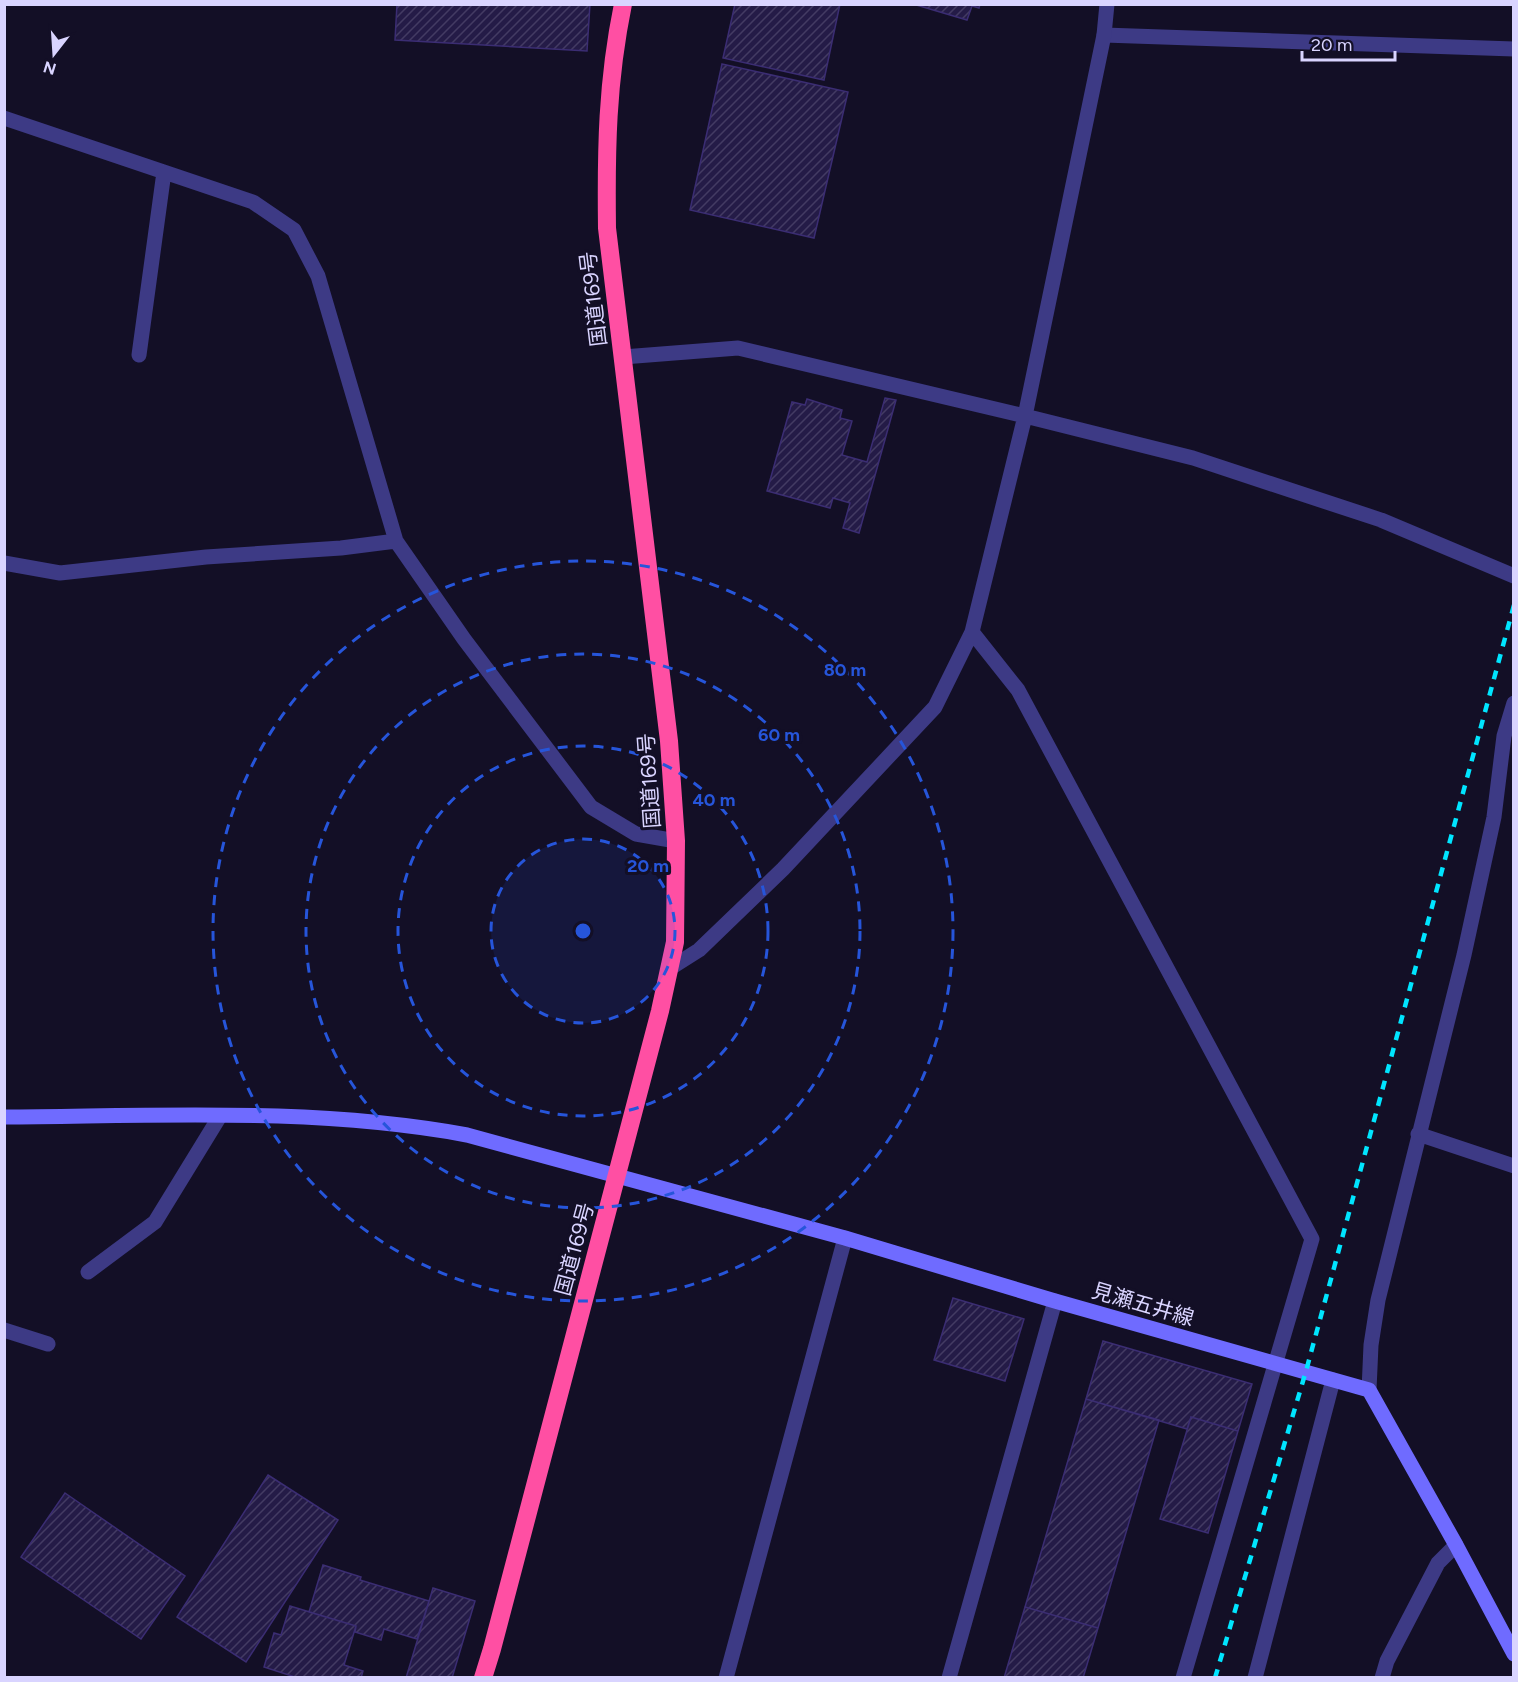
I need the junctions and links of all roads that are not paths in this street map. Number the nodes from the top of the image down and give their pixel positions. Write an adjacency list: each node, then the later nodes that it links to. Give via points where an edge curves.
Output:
1 (623, 4): 8 (highway, 国道169号, via 609,89 607,156 608,228)
2 (1107, 4): 3 (street)
3 (1104, 35): 4 (street); 9 (street)
4 (1514, 49)
5 (5, 118): 6 (street)
6 (164, 172): 7 (street); 10 (street, via 253,202 294,230 318,276)
7 (139, 355)
8 (623, 357): 9 (street, via 738,348); 15 (highway, 国道169号, via 669,741)
9 (1025, 416): 12 (street, via 1193,458 1381,520); 13 (street)
10 (396, 541): 11 (street, via 60,573); 15 (street, via 464,639 591,807 636,834)
11 (4, 563)
12 (1514, 576)
13 (972, 632): 16 (street, via 935,707 783,869 699,950); 27 (street, via 1018,690 1312,1239)
14 (1514, 703): 19 (street, via 1504,736 1494,817 1464,955)
15 (676, 840): 16 (highway, 国道169号, via 675,942)
16 (669, 969): 21 (highway, 国道169号)
17 (220, 1116): 18 (main road, 見瀬五井線); 21 (main road, 見瀬五井線, via 303,1116 418,1126); 23 (street, via 154,1222)
18 (4, 1117)
19 (1418, 1134): 20 (street); 29 (street, via 1378,1300)
20 (1514, 1166)
21 (617, 1175): 22 (main road, 見瀬五井線); 32 (highway, 国道169号)
22 (845, 1238): 24 (main road, 見瀬五井線); 33 (street)
23 (88, 1272)
24 (1055, 1301): 27 (main road, 見瀬五井線); 34 (street)
25 (4, 1329): 26 (street)
26 (48, 1344)
27 (1275, 1362): 28 (main road, 見瀬五井線); 35 (street)
28 (1333, 1380): 29 (main road, 見瀬五井線); 36 (street)
29 (1369, 1390): 30 (main road)
30 (1456, 1545): 31 (main road); 37 (street, via 1438,1563)
31 (1514, 1654)
32 (483, 1677)
33 (726, 1677)
34 (949, 1677)
35 (1183, 1677)
36 (1255, 1677)
37 (1382, 1677)

